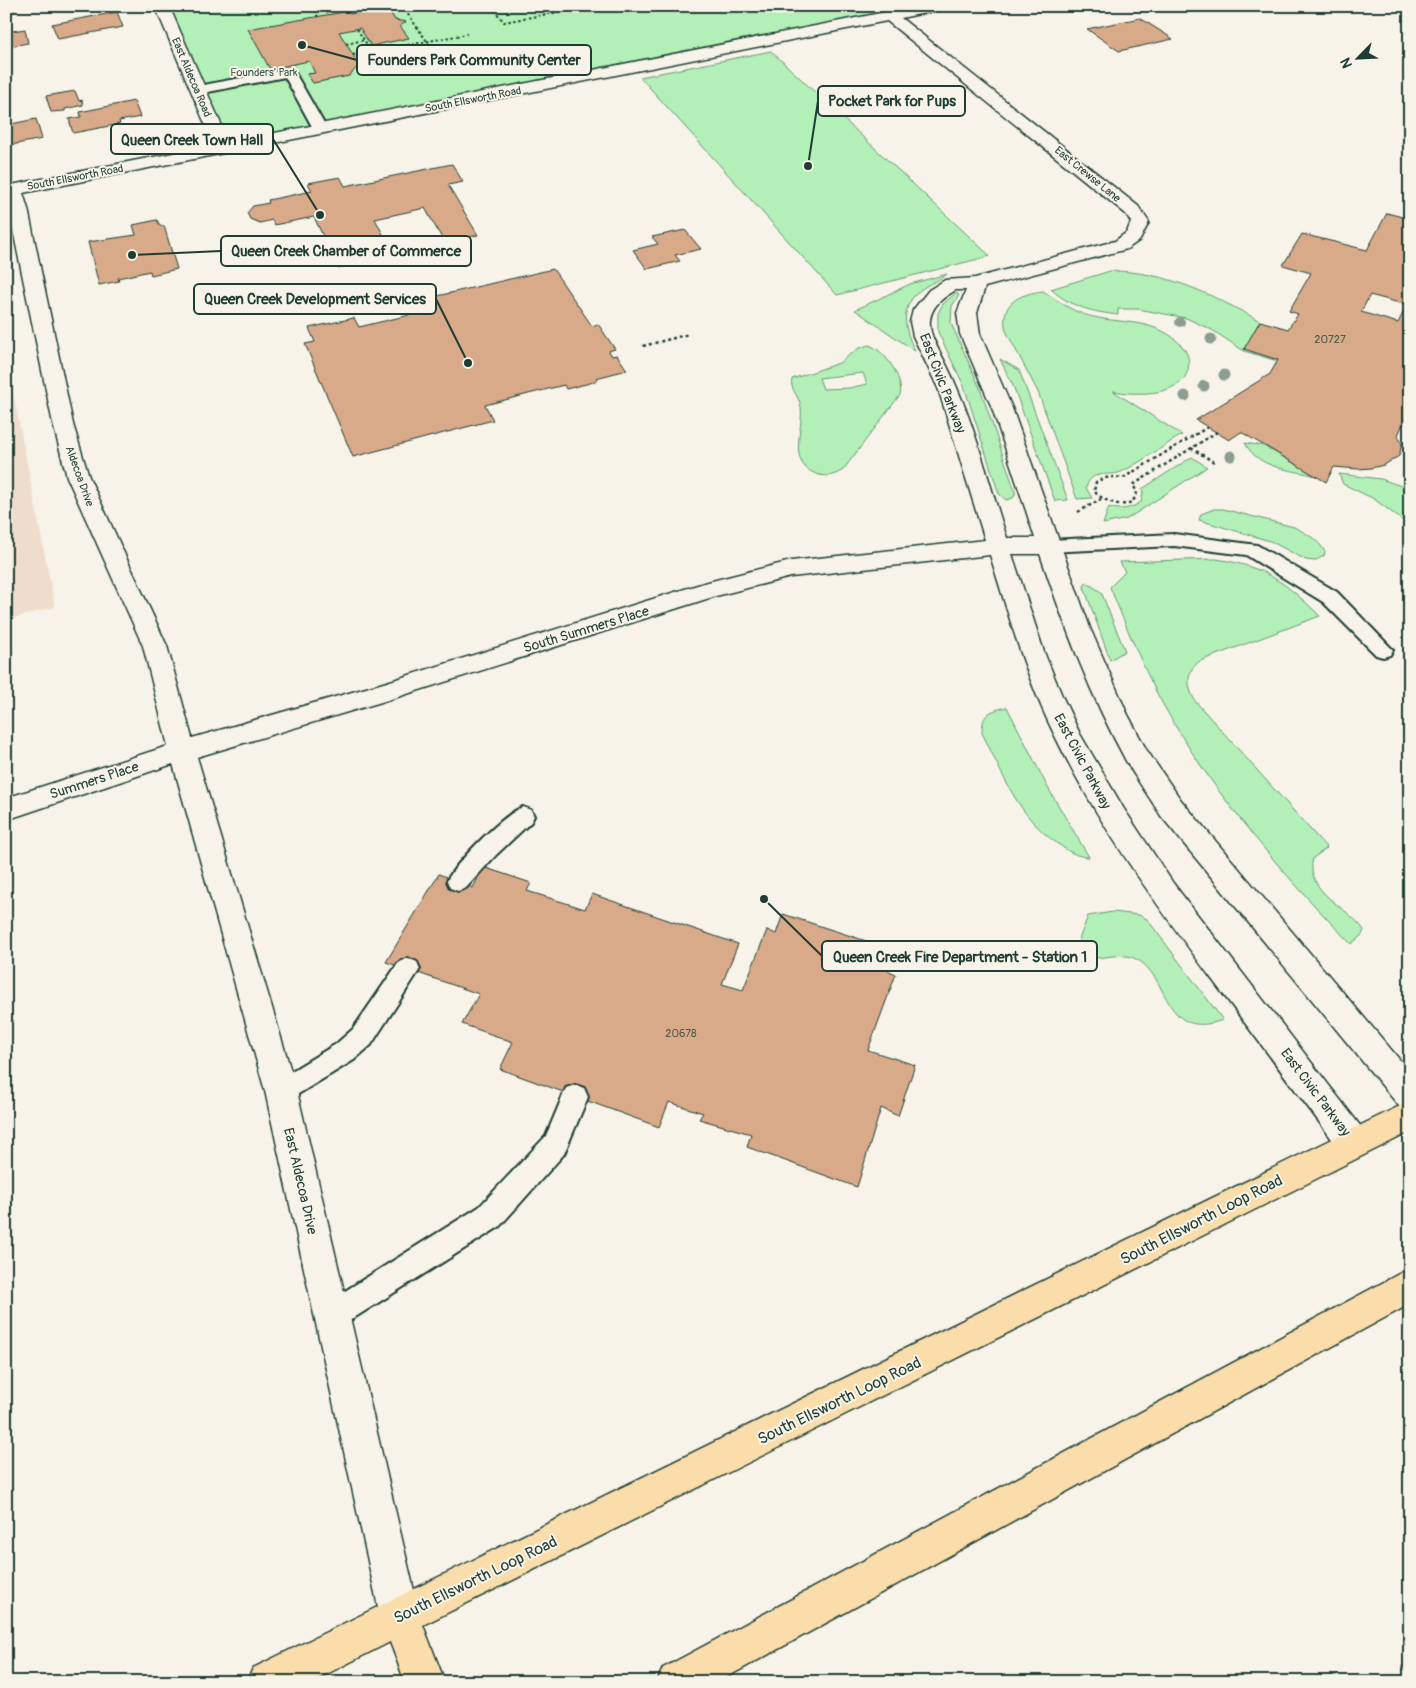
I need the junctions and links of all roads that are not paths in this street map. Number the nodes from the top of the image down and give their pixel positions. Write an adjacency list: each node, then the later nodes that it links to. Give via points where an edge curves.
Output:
1 (10, 6): 4 (street)
2 (162, 6): 6 (street, East Aldecoa Road)
3 (939, 6): 5 (street, South Ellsworth Road)
4 (6, 7)
5 (890, 16): 7 (street, South Ellsworth Road); 10 (street, East Crewse Lane, via 1132,210 1140,222 1133,240 1121,245)
6 (198, 90): 7 (lane, via 289,73); 8 (street, East Aldecoa Road)
7 (320, 129): 8 (street, South Ellsworth Road)
8 (223, 148): 9 (street, South Ellsworth Road)
9 (10, 191): 14 (street, Aldecoa Drive, via 19,210 63,424 78,477 155,646)
10 (977, 284): 11 (street, East Civic Parkway, via 952,284 936,294 923,310 920,322 923,336 948,388); 12 (street, via 967,313 970,332 1002,407)
11 (998, 546): 12 (street, South Summers Place); 14 (street, South Summers Place, via 791,569 712,589 388,691); 23 (street, East Civic Parkway, via 1050,698 1068,737 1114,817 1163,892)
12 (1048, 546): 13 (lane, via 1174,540 1250,550 1330,597); 20 (street, via 1082,642 1107,699 1137,756 1171,808)
13 (1383, 650)
14 (182, 751): 15 (street, Summers Place); 19 (street, East Aldecoa Drive)
15 (6, 809)
16 (522, 816): 17 (lane)
17 (458, 882)
18 (408, 969): 19 (lane, via 362,1037 345,1052)
19 (281, 1091): 25 (street, East Aldecoa Drive)
20 (1410, 1096)
21 (575, 1097): 25 (lane, via 555,1145 489,1217)
22 (1410, 1116): 23 (main road, South Ellsworth Loop Road)
23 (1354, 1143): 26 (main road, South Ellsworth Loop Road)
24 (1410, 1285): 29 (main road)
25 (331, 1316): 26 (street, East Aldecoa Drive)
26 (400, 1616): 27 (main road, South Ellsworth Loop Road); 28 (main road)
27 (267, 1682)
28 (425, 1682)
29 (677, 1682)

